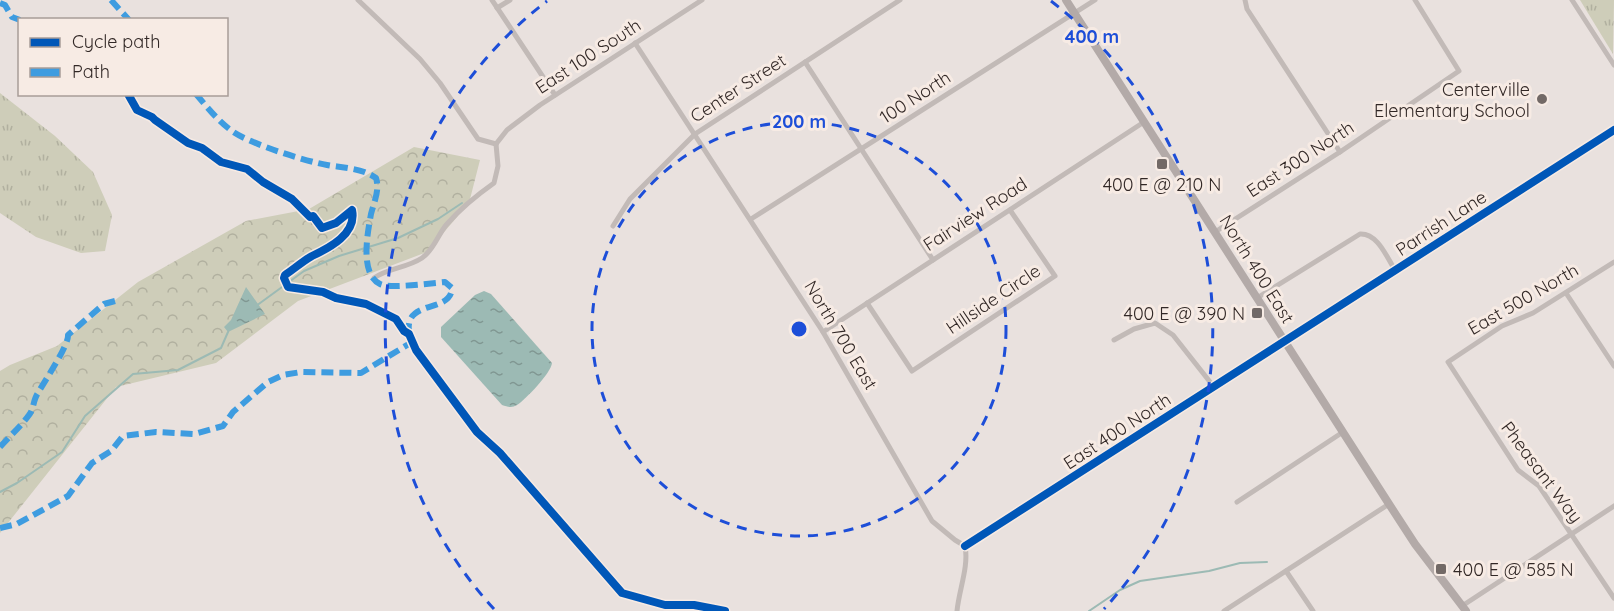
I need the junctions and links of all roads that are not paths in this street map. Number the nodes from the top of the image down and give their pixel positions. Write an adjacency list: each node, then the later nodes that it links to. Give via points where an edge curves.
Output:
1 (358, 0): 20 (street, via 420,59 478,139)
2 (492, 0): 11 (street)
3 (510, 0): 11 (street)
4 (702, 0): 13 (street, East 100 South)
5 (900, 0): 14 (street, Center Street)
6 (1066, 0): 12 (street, North 400 East)
7 (1095, 0): 12 (street, 100 North)
8 (1245, 0): 22 (street, via 1247,9)
9 (1415, 0): 22 (street, East 300 North, via 1460,70)
10 (1572, 0): 15 (street)
11 (497, 8): 16 (street)
12 (1074, 13): 17 (street, North 400 East); 21 (street, 100 North)
13 (635, 43): 16 (street, East 100 South); 19 (street, North 700 East)
14 (805, 62): 19 (street, Center Street); 21 (street)
15 (1614, 65)
16 (555, 95): 20 (street, East 100 South, via 507,130)
17 (1144, 122): 23 (street, Fairview Road); 26 (street, North 400 East)
18 (1614, 130): 29 (street, Parrish Lane)
19 (695, 134): 24 (street, North 700 East); 25 (street, Center Street, via 630,199)
20 (496, 144): 30 (street, via 498,166 494,183 446,225 422,258)
21 (862, 149): 24 (street, 100 North); 27 (street)
22 (1340, 152): 26 (street, East 300 North)
23 (1010, 210): 27 (street, Fairview Road); 33 (street, Hillside Circle, via 1055,276 912,371)
24 (751, 219): 34 (street, North 700 East)
25 (613, 226)
26 (1215, 231): 32 (street, North 400 East)
27 (933, 260): 33 (street, Fairview Road)
28 (1614, 262): 31 (street, East 500 North)
29 (1395, 270): 32 (street, via 1367,234 1354,237); 36 (street, Parrish Lane)
30 (374, 278)
31 (1566, 293): 37 (street, East 500 North, via 1502,326); 38 (street)
32 (1257, 298): 36 (street, North 400 East)
33 (867, 303): 34 (street, Fairview Road)
34 (823, 332): 45 (street, North 700 East, via 932,521)
35 (1114, 340): 39 (street, via 1155,323 1173,335)
36 (1284, 341): 39 (street, East 400 North); 40 (street, North 400 East)
37 (1448, 362): 44 (street, Pheasant Way, via 1518,470 1539,486)
38 (1614, 366)
39 (1214, 387): 45 (street, East 400 North)
40 (1343, 432): 41 (street); 42 (street, North 400 East)
41 (1237, 502)
42 (1389, 504): 46 (street); 48 (street, North 400 East)
43 (1614, 506): 44 (street)
44 (1571, 534): 47 (street, Pheasant Way); 48 (street)
45 (965, 546): 49 (street, via 967,561)
46 (1286, 571): 50 (street); 51 (street)
47 (1614, 598)
48 (1464, 609)
49 (957, 611)
50 (1224, 611)
51 (1313, 611)

